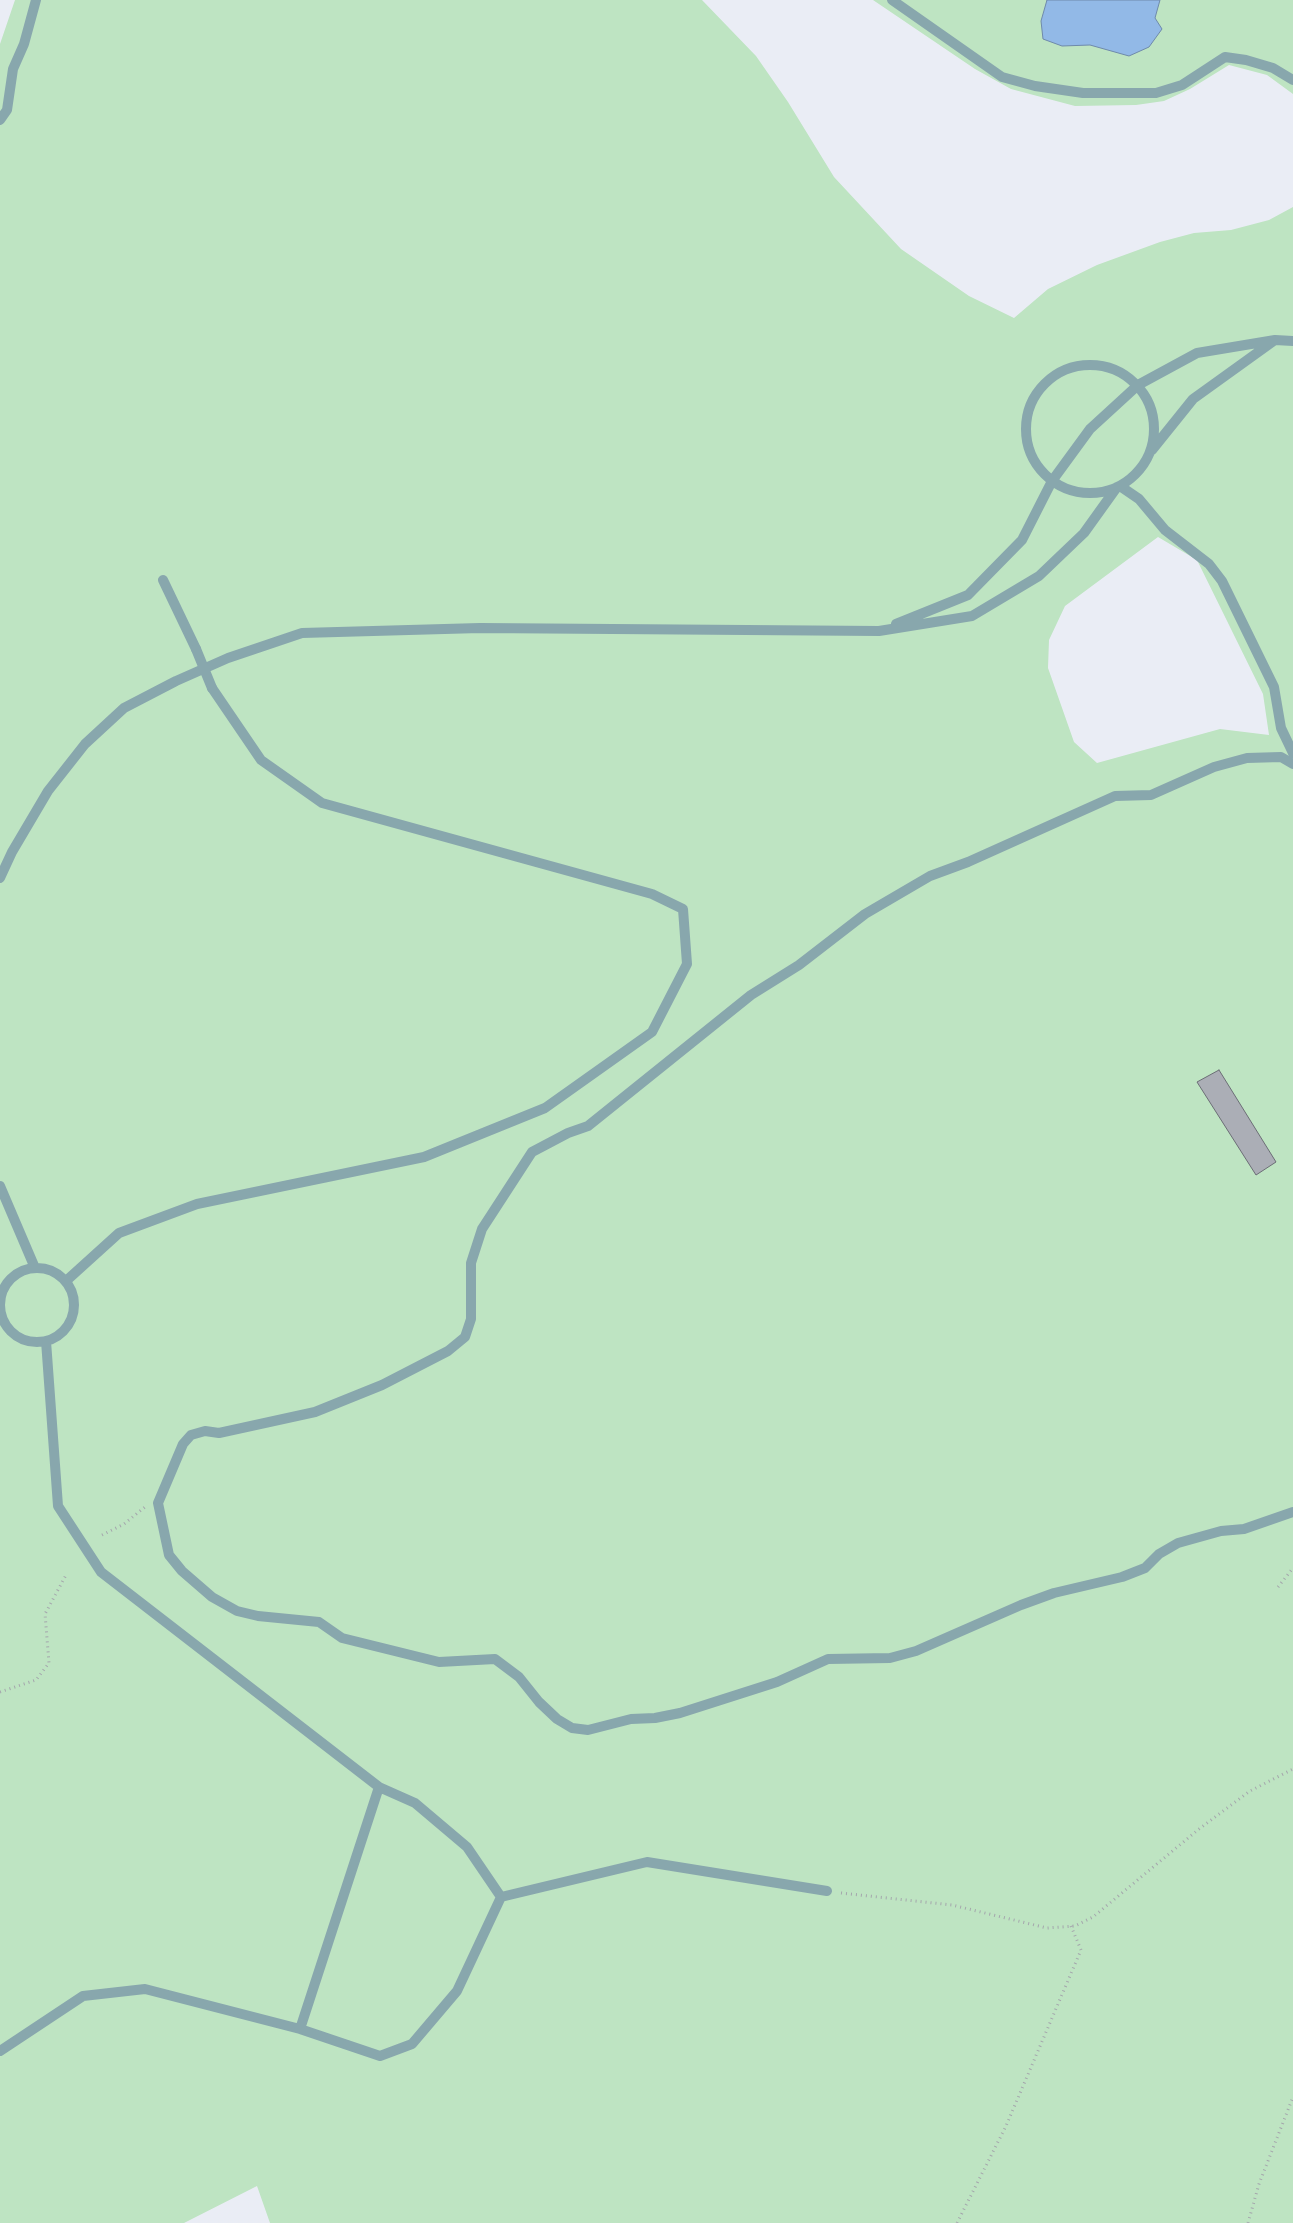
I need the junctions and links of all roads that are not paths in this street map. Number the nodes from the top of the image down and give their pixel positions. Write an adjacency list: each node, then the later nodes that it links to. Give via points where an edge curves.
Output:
1 (36, 0): 4 (lane, via 24,44 13,69 7,110)
2 (892, 0): 3 (lane, via 1002,77 1036,86 1083,93 1156,92 1182,84 1225,57 1273,68)
3 (1293, 80)
4 (0, 120)
5 (1275, 340): 6 (lane); 7 (lane, via 1197,353); 8 (lane, via 1193,399)
6 (1293, 341)
7 (1138, 385): 8 (lane, via 1151,406 1154,430); 9 (lane, via 1090,429); 9 (lane, via 1114,369 1077,366 1061,372 1043,386 1033,401 1026,422 1028,446 1038,466)
8 (1150, 452): 10 (lane, via 1138,473)
9 (1052, 481): 10 (lane, via 1076,492 1099,493); 12 (lane, via 1022,540 968,595)
10 (1118, 487): 12 (lane, via 1084,533 1039,576 972,616); 13 (lane, via 1140,499 1165,530 1209,564 1222,581 1274,687 1281,728)
11 (163, 580): 18 (lane, bridge, via 212,688 261,760 322,803 652,894 683,908 687,964 652,1032 545,1108 424,1157 197,1204 119,1233)
12 (879, 631): 15 (lane, via 480,628 302,633 228,658 124,708 85,744 48,792)
13 (1293, 752)
14 (1293, 764): 21 (lane, via 1281,757 1247,758 1214,767 1151,794 1115,796 930,876 865,914 799,965 751,995 588,1126 568,1132 532,1152 482,1229 471,1263 471,1319 465,1337 448,1351 382,1385 315,1412 219,1433 205,1431 191,1435 183,1444 158,1503 169,1555 212,1597 237,1611 319,1622 342,1638 439,1662 495,1659 520,1677 557,1719 572,1728 588,1730 631,1719 680,1713 777,1682 828,1659 890,1658 916,1651 1054,1593 1122,1577 1145,1568 1159,1554 1178,1543 1206,1534 1244,1529)
15 (0, 878)
16 (0, 1186): 17 (lane)
17 (35, 1268): 18 (lane, via 57,1274); 19 (lane, via 24,1271 9,1282 1,1298)
18 (66, 1281): 20 (lane, via 72,1292 72,1317 66,1328)
19 (0, 1310): 20 (lane, via 11,1332 33,1342)
20 (46, 1341): 22 (lane, via 58,1506 102,1572)
21 (1293, 1512)
22 (379, 1787): 24 (lane, via 414,1803 467,1847); 25 (lane)
23 (827, 1891): 24 (lane, via 647,1862)
24 (501, 1897): 25 (lane, via 457,1991 412,2044 380,2056)
25 (300, 2029): 26 (lane, via 145,1989 82,1996)
26 (0, 2051)

